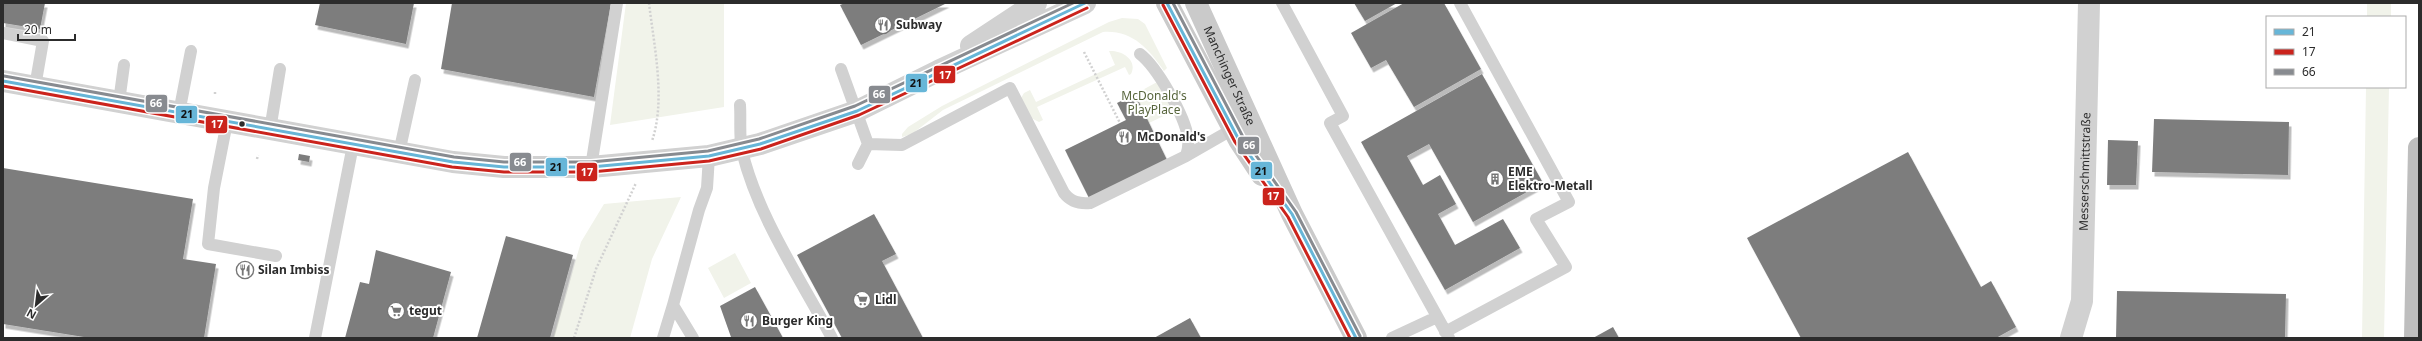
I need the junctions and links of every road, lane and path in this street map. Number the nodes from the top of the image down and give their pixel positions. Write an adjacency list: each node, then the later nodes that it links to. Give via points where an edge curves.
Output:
1 (618, 3): 38 (lane)
2 (649, 3): 36 (path, via 658,77 656,130)
3 (1036, 3): 17 (street)
4 (1085, 3): 17 (street)
5 (1167, 3): 27 (main road, Manchinger Straße)
6 (1196, 3): 39 (main road, Manchinger Straße)
7 (1282, 3): 42 (lane, via 1343,116 1330,122)
8 (1460, 3): 43 (lane, via 1569,202 1536,219 1566,267)
9 (2089, 3): 51 (street, Messerschmittstraße, via 2082,301)
10 (3, 34): 20 (lane, via 43,41)
11 (191, 51): 24 (lane)
12 (1084, 52): 26 (path)
13 (1140, 54): 35 (lane, via 1150,61 1161,77 1186,128 1189,144)
14 (124, 65): 21 (lane)
15 (280, 69): 28 (lane)
16 (841, 69): 23 (lane)
17 (938, 70): 23 (street)
18 (415, 80): 33 (lane)
19 (3, 81): 20 (street)
20 (35, 87): 21 (street)
21 (119, 102): 24 (street)
22 (740, 105): 31 (lane)
23 (857, 111): 29 (lane); 31 (street, via 800,132)
24 (179, 113): 25 (street)
25 (227, 122): 28 (street); 40 (lane, via 214,188 208,244)
26 (1120, 123)
27 (1233, 129): 35 (lane); 39 (main road, Manchinger Straße, via 1256,166)
28 (270, 130): 30 (street)
29 (868, 144): 35 (lane, via 902,145 1010,88 1064,193 1068,198 1081,204 1090,203); 37 (lane)
30 (352, 145): 33 (street); 44 (lane)
31 (742, 148): 34 (street); 48 (lane, via 750,178 771,225)
32 (2419, 148): 52 (highway)
33 (399, 154): 38 (street, via 504,167)
34 (709, 156): 36 (street); 41 (lane, via 707,188)
35 (1186, 156)
36 (646, 163): 38 (street); 45 (path, via 596,269)
37 (858, 164)
38 (591, 167)
39 (1292, 214): 49 (main road, Manchinger Straße)
40 (276, 256)
41 (674, 305): 46 (lane); 47 (lane)
42 (1437, 317): 43 (lane); 50 (lane)
43 (1447, 335)
44 (315, 338)
45 (574, 338)
46 (663, 338)
47 (693, 338)
48 (832, 338)
49 (1356, 338)
50 (1392, 338)
51 (2071, 338)
52 (2414, 338)

